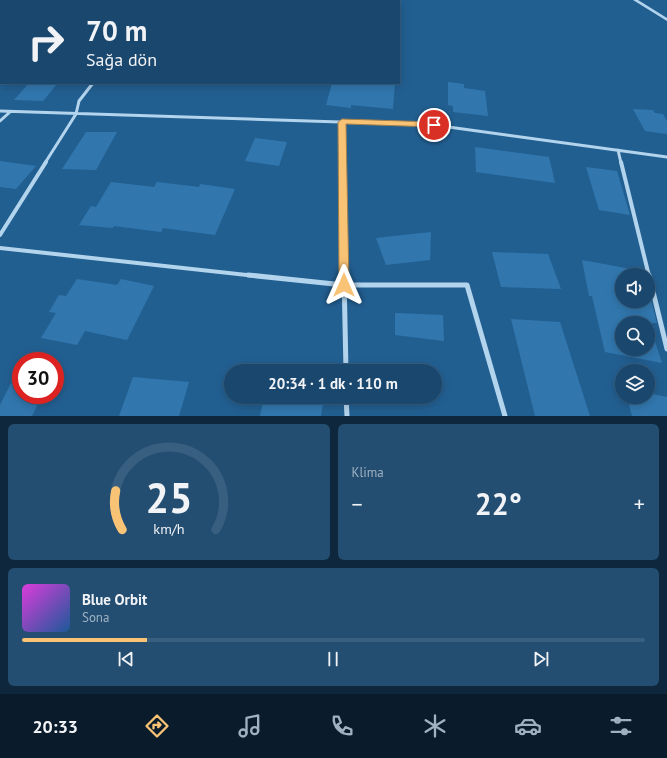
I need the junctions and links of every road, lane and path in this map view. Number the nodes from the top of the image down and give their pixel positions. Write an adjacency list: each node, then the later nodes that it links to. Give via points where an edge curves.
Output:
1 (635, 0): 2 (street)
2 (667, 20)
3 (92, 84): 6 (street, via 79,101)
4 (0, 111): 5 (street)
5 (10, 112): 6 (street); 7 (street)
6 (76, 114): 8 (street); 11 (street)
7 (0, 121)
8 (342, 122): 9 (street, via 434,125); 13 (street)
9 (618, 150): 10 (street); 14 (street)
10 (667, 157)
11 (0, 235)
12 (0, 248): 13 (street)
13 (344, 285): 15 (street); 18 (street, via 467,285)
14 (667, 349)
15 (346, 364)
16 (346, 404): 17 (street)
17 (347, 416)
18 (505, 416)

